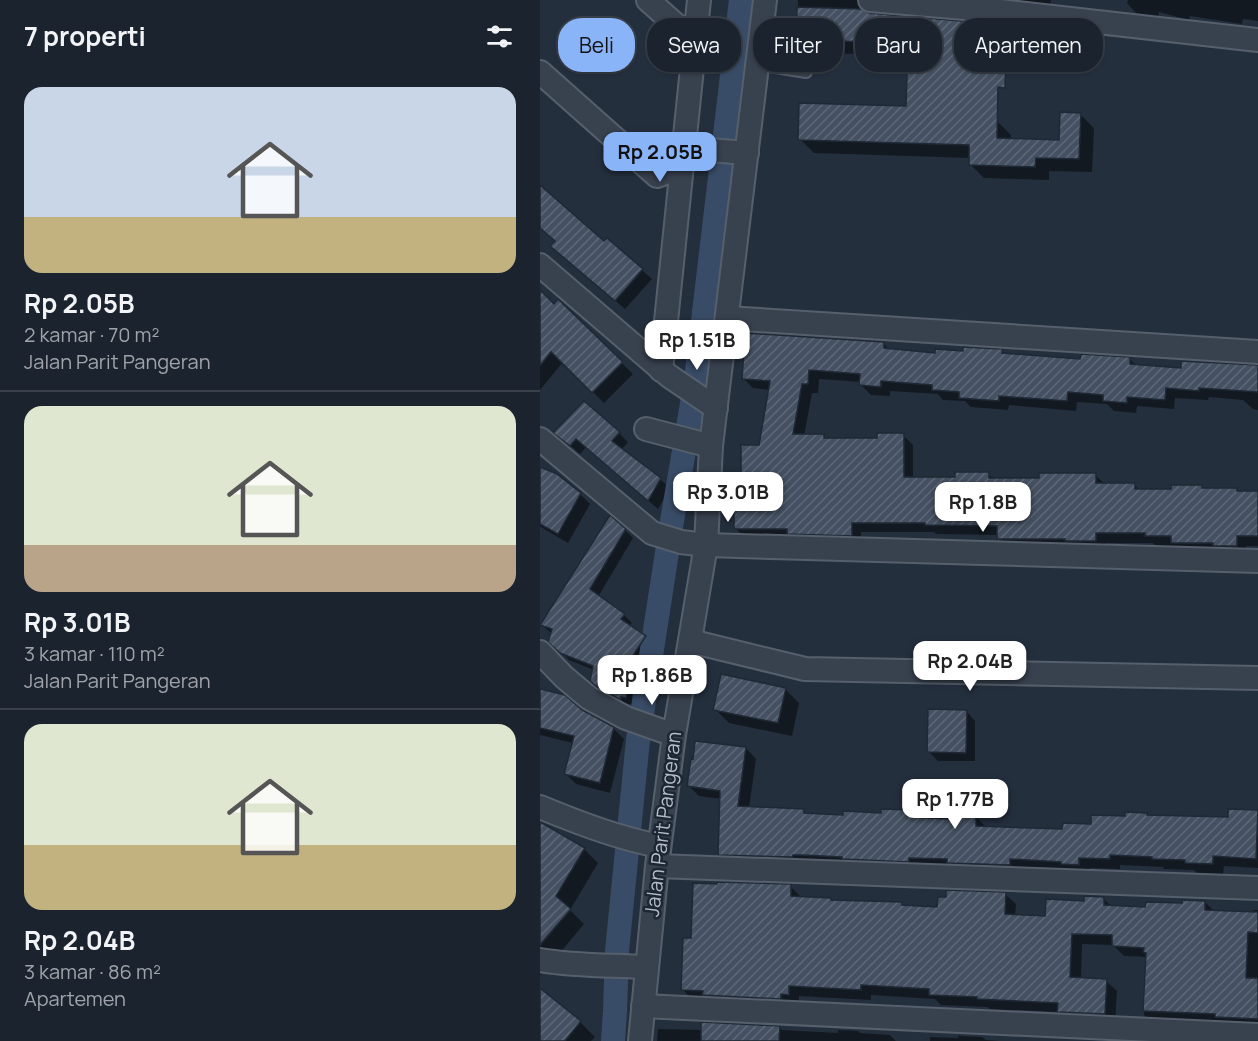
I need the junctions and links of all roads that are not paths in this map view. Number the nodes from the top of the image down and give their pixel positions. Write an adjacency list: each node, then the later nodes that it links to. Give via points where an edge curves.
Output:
1 (648, 0): 5 (street)
2 (699, 0): 6 (street)
3 (765, 0): 7 (street, Jalan Parit Pangeran)
4 (870, 0): 8 (street)
5 (668, 18)
6 (697, 18)
7 (763, 18)
8 (1258, 40)
9 (540, 72): 13 (street, via 657,176)
10 (692, 72): 13 (street)
11 (756, 72): 12 (street, Jalan Parit Pangeran)
12 (747, 153): 13 (street); 15 (street, Jalan Parit Pangeran)
13 (683, 157): 17 (street)
14 (540, 265): 17 (street)
15 (727, 318): 16 (street); 18 (street, Jalan Parit Pangeran)
16 (1258, 352)
17 (665, 373): 18 (street)
18 (709, 403): 21 (street, Jalan Parit Pangeran)
19 (646, 429): 21 (street)
20 (540, 438): 22 (street, via 652,533)
21 (711, 446): 22 (street, Jalan Parit Pangeran)
22 (706, 545): 23 (street); 24 (street, Jalan Parit Pangeran)
23 (1258, 561)
24 (690, 641): 26 (street, via 805,669); 27 (street, Jalan Parit Pangeran)
25 (540, 652): 27 (street, via 589,698)
26 (1258, 678)
27 (668, 734): 29 (street, Jalan Parit Pangeran)
28 (540, 807): 29 (street)
29 (654, 852): 30 (street); 32 (street, Jalan Parit Pangeran)
30 (1258, 888)
31 (540, 960): 32 (street)
32 (640, 967): 33 (street, Jalan Parit Pangeran)
33 (643, 1006): 34 (street); 35 (street, Jalan Parit Pangeran)
34 (1258, 1035)
35 (640, 1041)

